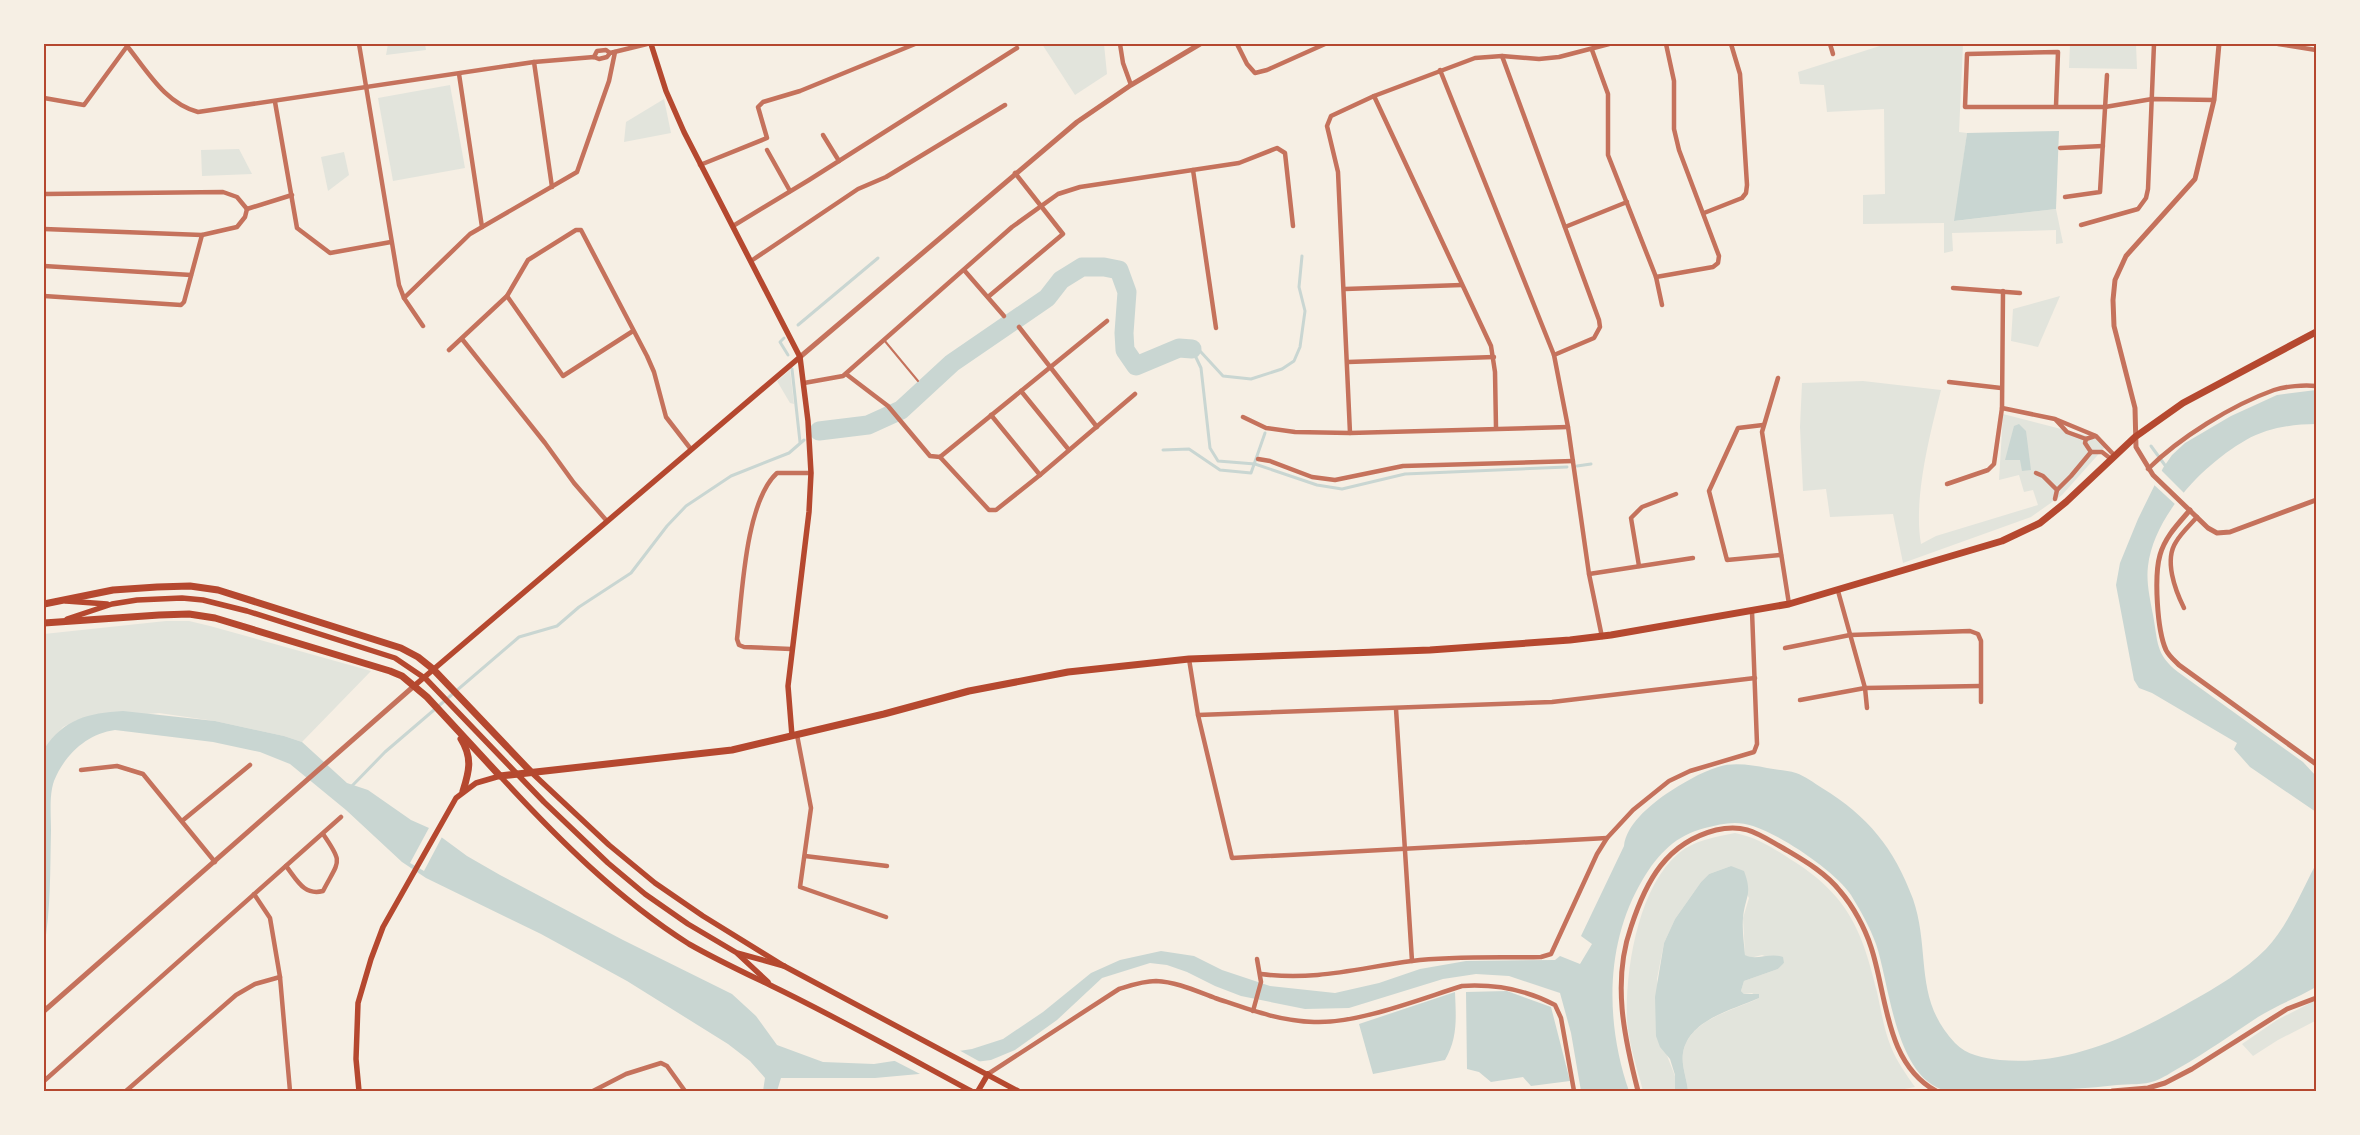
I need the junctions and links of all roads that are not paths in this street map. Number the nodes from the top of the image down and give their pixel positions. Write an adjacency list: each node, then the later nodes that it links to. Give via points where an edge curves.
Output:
1 (359, 44): 28 (street)
2 (646, 44): 20 (street)
3 (650, 44): 42 (main road, via 666,91)
4 (915, 44): 42 (street, via 808,88 763,102 758,107 767,138)
5 (1120, 44): 27 (street)
6 (1200, 44): 27 (street)
7 (1237, 44): 8 (street, via 1247,64 1256,72)
8 (1325, 44)
9 (1610, 44): 18 (street)
10 (1666, 44): 53 (street, via 1674,81 1674,129)
11 (1731, 44): 53 (street, via 1740,74 1746,192 1742,198)
12 (1830, 44): 21 (street)
13 (2154, 44): 31 (street)
14 (2219, 44): 32 (street)
15 (2278, 44): 19 (street)
16 (128, 45): 30 (street, via 84,105); 33 (street, via 162,91 187,109 198,112)
17 (1017, 48): 41 (street)
18 (1592, 50): 22 (street, via 1539,59); 50 (street, via 1608,94 1608,155)
19 (2316, 50)
20 (612, 52): 23 (street, via 607,58); 45 (street, via 609,81 577,172)
21 (1833, 54)
22 (1502, 56): 24 (street, via 1475,58); 58 (street)
23 (534, 62): 25 (street); 45 (street)
24 (1440, 70): 29 (street); 87 (street)
25 (459, 74): 28 (street); 57 (street)
26 (2107, 75): 36 (street)
27 (1131, 85): 44 (street, via 1077,122)
28 (365, 88): 33 (street); 61 (street)
29 (1374, 96): 67 (street); 69 (street, via 1337,112 1327,126 1338,172)
30 (44, 98)
31 (2152, 99): 32 (street); 36 (street); 54 (street, via 2146,198 2138,209)
32 (2214, 100): 111 (street, via 2195,179 2126,256 2115,280 2114,326 2135,408)
33 (276, 102): 48 (street)
34 (1005, 105): 62 (street, via 886,177 858,190)
35 (2056, 106): 35 (street, via 1965,107 1967,54 2058,52); 36 (street)
36 (2105, 107): 38 (street)
37 (823, 135): 41 (street)
38 (2102, 146): 39 (street); 49 (street, via 2100,192)
39 (2060, 148)
40 (767, 150): 46 (street)
41 (839, 161): 46 (street)
42 (700, 165): 55 (main road)
43 (1193, 170): 51 (street, via 1080,187 1058,194); 56 (street, via 1239,163 1277,148 1282,150 1285,153); 81 (street)
44 (1015, 174): 51 (street); 88 (street)
45 (552, 187): 57 (street)
46 (790, 191): 55 (street)
47 (44, 194): 52 (street, via 223,192 237,197)
48 (292, 196): 52 (street); 61 (street, via 297,228 330,252)
49 (2065, 197)
50 (1627, 202): 58 (street); 66 (street)
51 (1041, 205): 64 (street); 74 (street, via 1063,235)
52 (247, 208): 60 (street, via 237,227)
53 (1704, 213): 66 (street, via 1717,248 1718,263 1708,268)
54 (2081, 225)
55 (733, 226): 62 (main road)
56 (1293, 226)
57 (482, 227): 75 (street, via 465,238)
58 (1565, 227): 87 (street, via 1600,327 1590,341)
59 (44, 229): 60 (street)
60 (202, 235): 65 (street)
61 (391, 242): 75 (street)
62 (751, 261): 88 (main road)
63 (44, 266): 65 (street)
64 (964, 270): 74 (street); 85 (street)
65 (191, 275): 72 (street, via 181,305)
66 (1656, 277): 76 (street)
67 (1462, 285): 69 (street); 89 (street)
68 (1954, 288): 70 (street)
69 (1345, 289): 90 (street)
70 (2003, 291): 71 (street); 98 (street)
71 (2020, 293)
72 (44, 296)
73 (506, 296): 82 (street, via 563,376); 82 (street, via 528,260 581,230); 84 (street)
74 (988, 297): 77 (street)
75 (404, 298): 79 (street)
76 (1662, 305)
77 (1004, 316)
78 (1107, 321): 91 (street)
79 (423, 326)
80 (1019, 327): 91 (street)
81 (1216, 328)
82 (632, 330): 113 (street, via 654,372 666,416)
83 (2316, 332): 111 (main road, via 2183,403)
84 (462, 339): 86 (street); 131 (street)
85 (884, 340): 92 (street); 94 (lane)
86 (449, 350)
87 (1554, 355): 106 (street)
88 (800, 357): 96 (main road); 113 (main road)
89 (1494, 357): 90 (street); 108 (street)
90 (1348, 362): 109 (street)
91 (1050, 367): 99 (street); 107 (street)
92 (846, 374): 96 (street); 117 (street, via 888,406 930,456)
93 (1778, 378): 105 (street)
94 (918, 381)
95 (1949, 382): 98 (street)
96 (804, 383): 121 (main road)
97 (2316, 386): 120 (street, via 2275,390 2228,412 2162,455)
98 (2001, 388): 101 (street)
99 (1021, 391): 102 (street); 114 (street)
100 (1135, 394): 107 (street)
101 (2002, 408): 104 (street); 124 (street, via 1994,464 1988,470)
102 (991, 415): 117 (street); 123 (street)
103 (1243, 417): 109 (street, via 1266,428)
104 (2055, 418): 110 (street); 112 (street, via 2067,432)
105 (1763, 425): 132 (street); 132 (street, via 1738,428 1708,491 1727,560)
106 (1568, 426): 108 (street); 119 (street)
107 (1096, 427): 114 (street)
108 (1496, 428): 109 (street)
109 (1350, 433)
110 (2096, 436): 112 (street); 116 (street)
111 (2136, 437): 116 (main road); 120 (street, via 2136,447)
112 (2086, 440): 115 (street)
113 (690, 448): 131 (main road)
114 (1069, 450): 123 (street)
115 (2091, 452): 116 (street); 125 (street)
116 (2110, 455): 136 (main road, via 2066,502 2040,523 2002,542)
117 (940, 457): 123 (street, via 989,510 996,510)
118 (1258, 459): 119 (street, via 1270,460 1312,477 1335,480 1403,466)
119 (1573, 462): 135 (street)
120 (2148, 469): 129 (street)
121 (811, 473): 148 (main road); 148 (street, via 776,473 769,480 752,523 738,630 739,645 744,647)
122 (2036, 473): 125 (street)
123 (1040, 475)
124 (1947, 484)
125 (2057, 490): 127 (street)
126 (1676, 494): 134 (street, via 1636,510 1631,518)
127 (2055, 499)
128 (2316, 500): 130 (street, via 2230,532 2212,530)
129 (2190, 510): 130 (street); 162 (street, via 2167,540 2158,565 2158,599 2163,640 2168,653 2178,665)
130 (2197, 517): 141 (street, via 2172,550 2173,578)
131 (606, 520): 150 (main road)
132 (1781, 555): 140 (street)
133 (1693, 558): 134 (street)
134 (1639, 566): 135 (street)
135 (1589, 574): 146 (street)
136 (1838, 591): 140 (main road); 145 (street)
137 (63, 601): 138 (main road); 139 (main road); 150 (main road, via 113,590 157,586 218,590 401,648)
138 (44, 604)
139 (112, 604): 143 (main road); 179 (main road, via 182,598 203,600 385,654 418,672 574,831 645,894)
140 (1789, 604): 142 (main road)
141 (2184, 608)
142 (1752, 611): 146 (main road); 151 (street)
143 (63, 621): 144 (main road); 152 (main road, via 189,614 215,618 390,670)
144 (44, 623)
145 (1850, 635): 147 (street); 153 (street, via 1970,631 1978,634 1981,641); 154 (street)
146 (1602, 637): 149 (main road, via 1430,650)
147 (1785, 648)
148 (791, 649): 161 (main road, via 788,686)
149 (1189, 659): 159 (street); 161 (main road, via 1068,672 1004,683)
150 (433, 669): 152 (main road); 165 (main road)
151 (1755, 678): 158 (street, via 1552,702); 171 (street, via 1757,744 1754,752 1690,771 1669,781 1633,810)
152 (414, 686): 160 (main road); 174 (street)
153 (1980, 686): 154 (street); 156 (street)
154 (1865, 688): 155 (street); 157 (street)
155 (1800, 700)
156 (1981, 702)
157 (1867, 708)
158 (1396, 709): 159 (street); 172 (street)
159 (1198, 715): 172 (street, via 1232,858)
160 (453, 726): 166 (main road); 167 (main road, via 469,754 469,771)
161 (794, 736): 165 (main road, via 696,755); 173 (street, via 811,808)
162 (2316, 764)
163 (250, 765): 169 (street)
164 (81, 770): 169 (street, via 117,766 144,774)
165 (531, 772): 166 (main road); 182 (main road, via 655,883)
166 (500, 776): 167 (main road, via 476,783); 185 (main road, via 590,867 662,925 725,964)
167 (463, 791): 193 (main road, via 413,872 383,927 371,959 358,1003 356,1059)
168 (341, 817): 170 (street)
169 (182, 821): 174 (street)
170 (323, 834): 175 (street); 175 (street, via 337,854 338,864 324,891 314,894 306,891)
171 (1607, 838): 172 (street); 181 (street, via 1553,951 1547,956)
172 (1406, 847): 181 (street)
173 (805, 856): 176 (street); 178 (street, via 800,888)
174 (215, 862): 187 (street)
175 (286, 866): 177 (street)
176 (887, 866)
177 (254, 894): 184 (street, via 270,918); 190 (street)
178 (886, 918)
179 (737, 953): 182 (main road); 185 (main road)
180 (1257, 959): 183 (street)
181 (1412, 961): 183 (street, via 1304,978)
182 (784, 966): 189 (main road)
183 (1261, 974): 188 (street)
184 (280, 977): 191 (street, via 255,984 236,995); 192 (street)
185 (774, 987): 197 (main road)
186 (2316, 998): 203 (street, via 2287,1009 2185,1073 2148,1088)
187 (44, 1011)
188 (1253, 1011): 189 (street, via 1176,984 1139,982 1119,989); 200 (street, via 1315,1022 1346,1021 1462,986 1508,987 1555,1005 1561,1018)
189 (988, 1074): 198 (main road); 199 (main road)
190 (44, 1081)
191 (126, 1091)
192 (290, 1091)
193 (359, 1091): 194 (street)
194 (366, 1091)
195 (593, 1091): 196 (street, via 626,1074 661,1063 667,1066)
196 (685, 1091)
197 (971, 1091)
198 (978, 1091)
199 (1018, 1091)
200 (1574, 1091)
201 (1638, 1091): 202 (street, via 1624,1031 1621,984 1628,936 1639,902 1660,866 1684,843 1696,836 1736,827 1755,832 1796,855 1840,890 1871,947 1899,1048 1915,1076)
202 (1936, 1091)
203 (2112, 1091)

